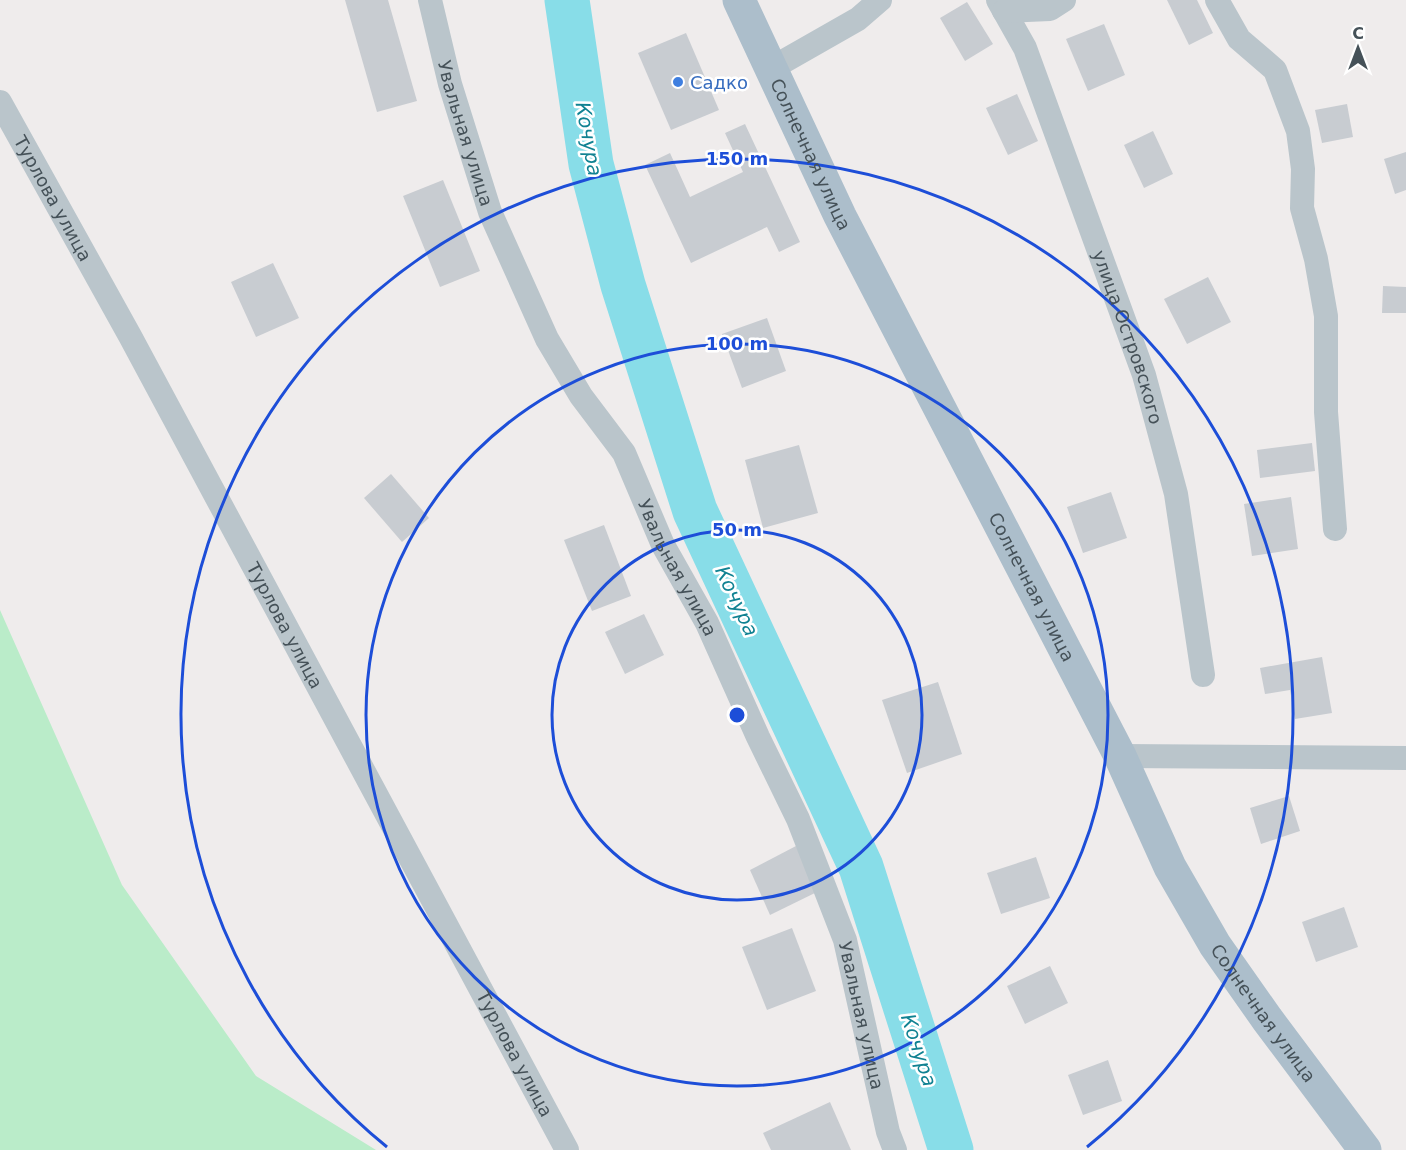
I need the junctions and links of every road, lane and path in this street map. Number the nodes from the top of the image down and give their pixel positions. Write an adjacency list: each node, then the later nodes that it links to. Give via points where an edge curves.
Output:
1 (430, 0): 14 (street, Увальная улица, via 450,84 490,212 547,339 581,396 624,453 663,545 707,623 798,819 845,940)
2 (739, 0): 7 (main road, Солнечная улица)
3 (880, 0): 7 (street, via 858,19)
4 (1064, 0): 6 (street, улица Островского, via 1050,9)
5 (1217, 0): 9 (street, via 1239,39 1275,70 1298,131 1303,169 1302,208 1326,316 1326,412)
6 (1001, 5): 10 (street, улица Островского, via 1025,48 1144,375 1176,494)
7 (772, 68): 11 (main road, Солнечная улица, via 840,216)
8 (0, 102): 13 (street, Турлова улица, via 136,346)
9 (1335, 529)
10 (1203, 675)
11 (1120, 756): 12 (street); 15 (main road, Солнечная улица, via 1170,867 1215,945)
12 (1406, 758)
13 (567, 1150)
14 (895, 1150)
15 (1365, 1150)

